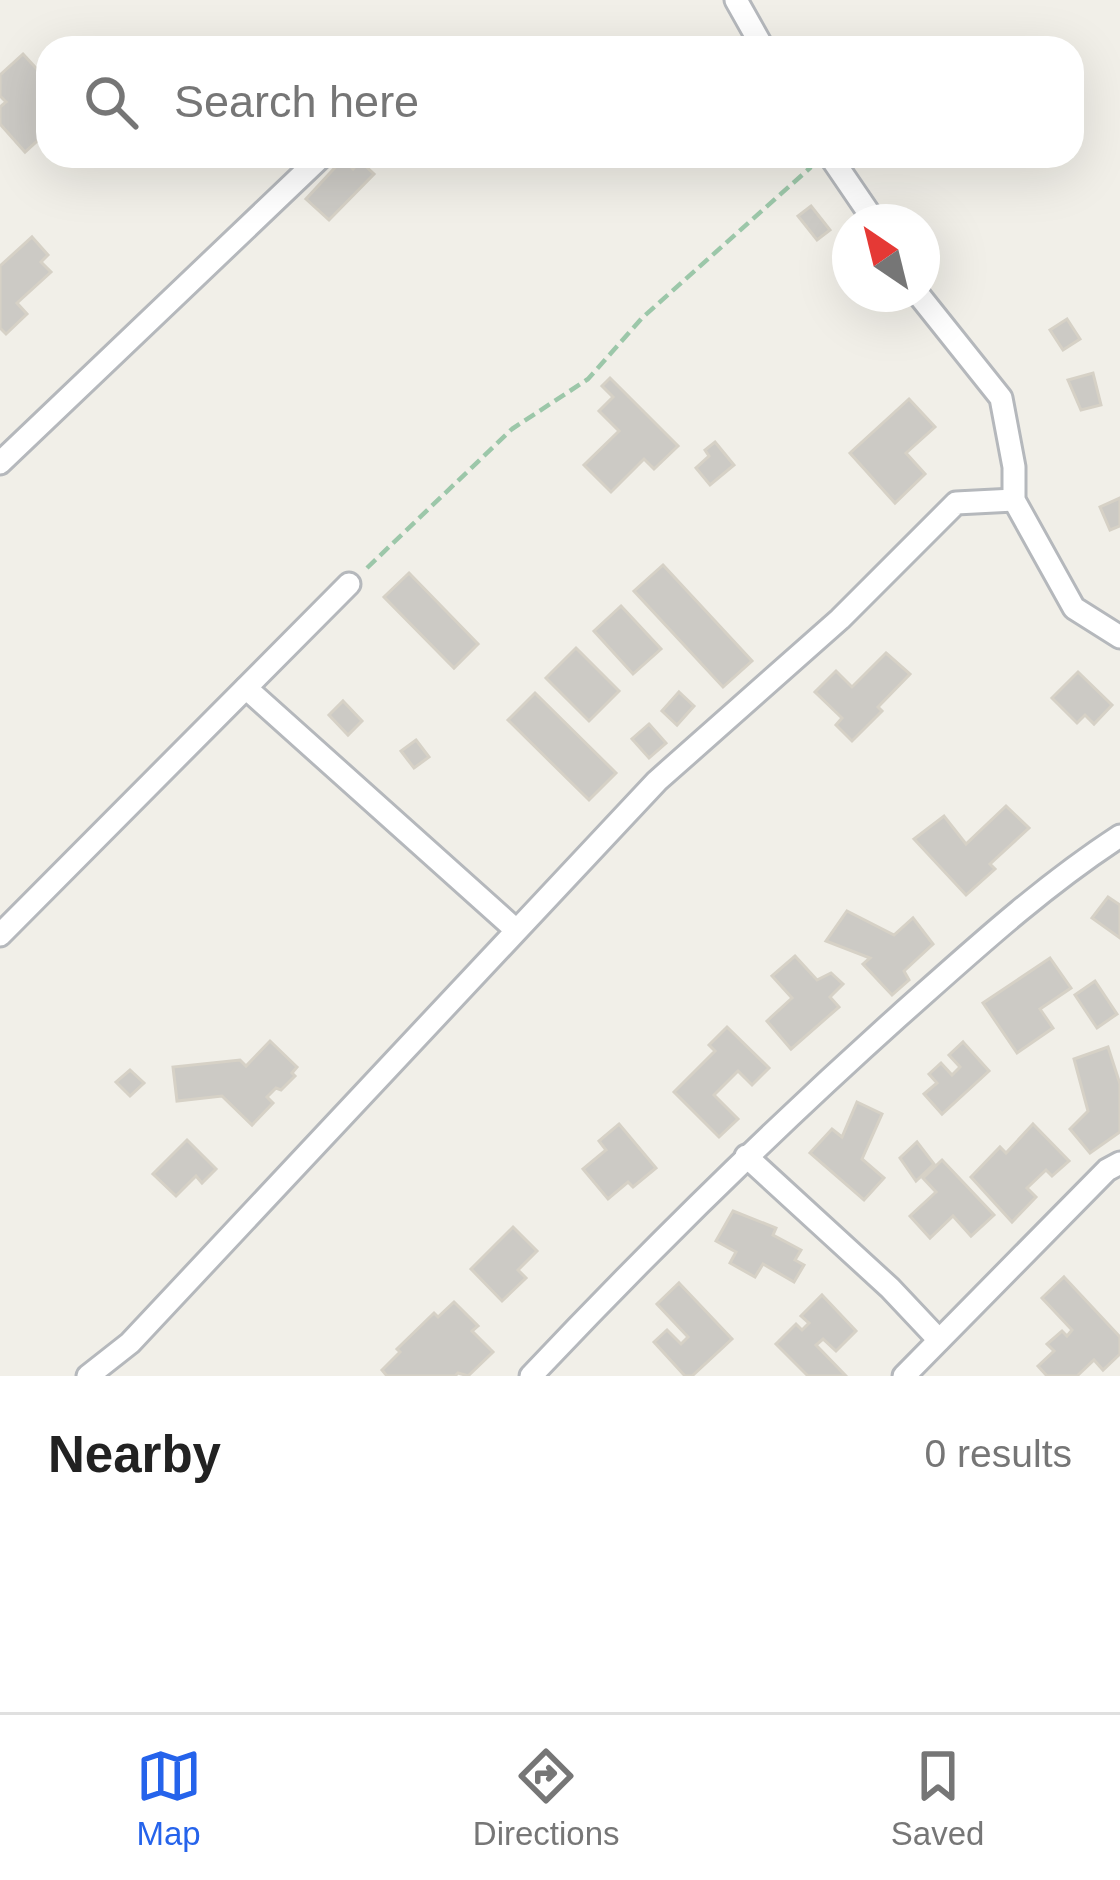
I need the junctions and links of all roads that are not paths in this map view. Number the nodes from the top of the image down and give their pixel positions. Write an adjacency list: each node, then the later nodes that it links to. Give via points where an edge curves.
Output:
1 (736, 0): 2 (street)
2 (756, 36)
3 (309, 168): 7 (street)
4 (835, 168): 5 (street)
5 (862, 204)
6 (932, 312): 8 (street, via 1001,398)
7 (0, 463)
8 (1014, 500): 10 (street, via 1074,608); 13 (street, via 956,503 657,781)
9 (349, 584): 11 (street)
10 (1120, 637)
11 (246, 688): 13 (street); 14 (street)
12 (1120, 836): 15 (street, via 963,958)
13 (516, 931): 18 (street, via 130,1343)
14 (0, 935)
15 (746, 1156): 17 (street); 19 (street)
16 (1120, 1163): 17 (street)
17 (939, 1340): 20 (street)
18 (88, 1376)
19 (531, 1376)
20 (904, 1376)

